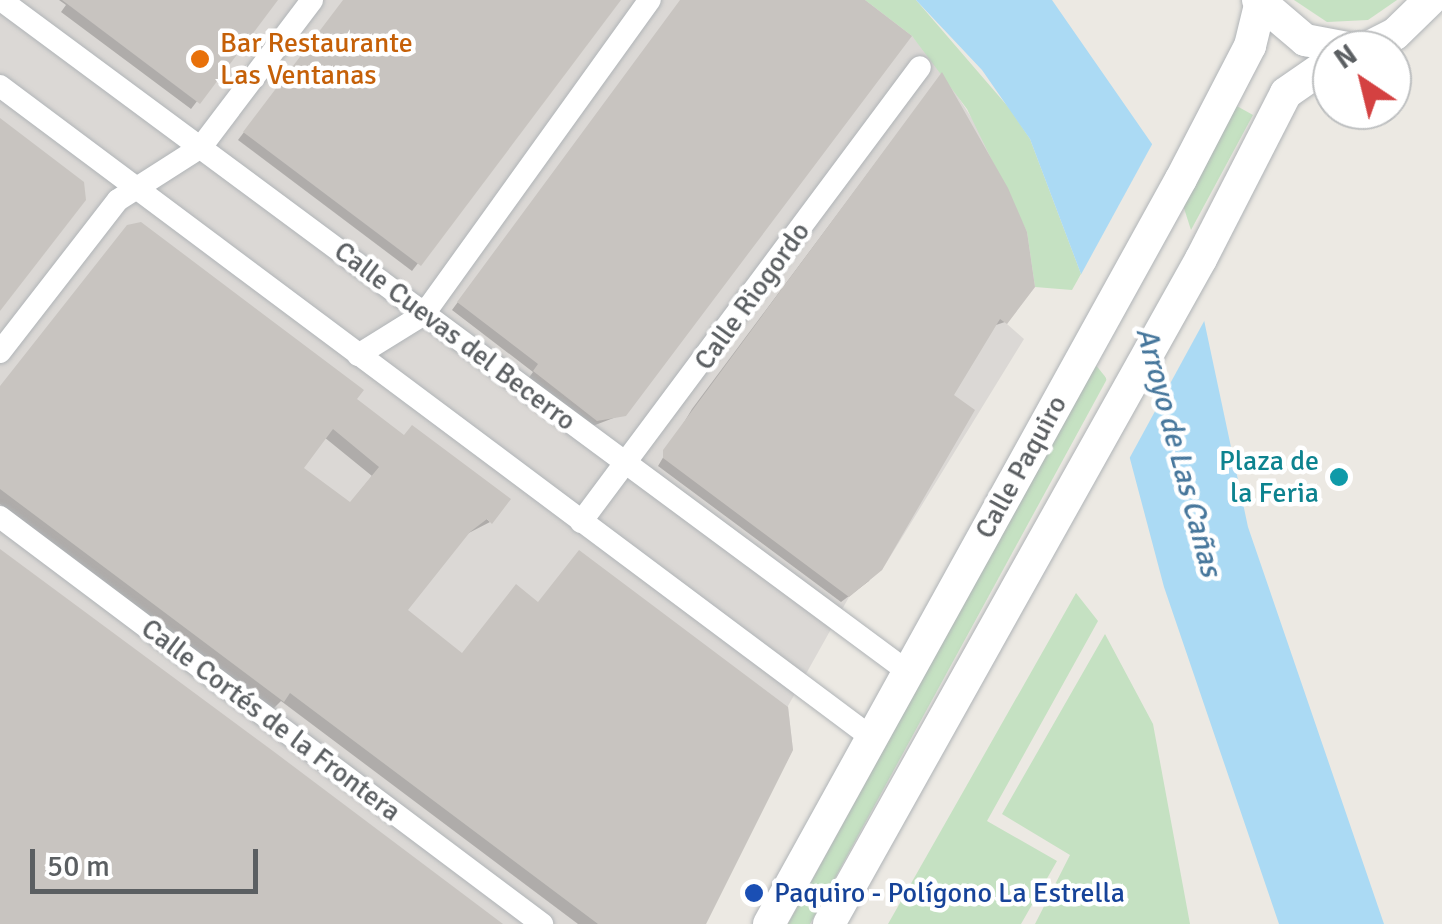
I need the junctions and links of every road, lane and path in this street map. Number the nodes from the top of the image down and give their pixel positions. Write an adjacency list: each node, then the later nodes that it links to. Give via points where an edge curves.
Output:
1 (2, 0): 11 (street, Calle Cuevas del Becerro)
2 (312, 0): 11 (street)
3 (650, 0): 13 (street)
4 (1430, 0): 6 (main road)
5 (1259, 2): 7 (main road); 19 (main road, Calle Paquiro, via 1250,46)
6 (1399, 30)
7 (1312, 41)
8 (920, 67): 16 (street, Calle Riogordo)
9 (1312, 75): 23 (main road, Calle Paquiro, via 1286,93 1201,258)
10 (0, 86): 12 (street)
11 (201, 147): 12 (street); 13 (street, Calle Cuevas del Becerro)
12 (136, 188): 14 (street, via 118,200); 15 (street)
13 (424, 314): 15 (street); 16 (street, Calle Cuevas del Becerro)
14 (0, 352)
15 (358, 356): 18 (street)
16 (628, 464): 18 (street, Calle Riogordo); 19 (street, Calle Cuevas del Becerro)
17 (0, 517): 21 (street, Calle Cortés de la Frontera)
18 (582, 522): 20 (street)
19 (908, 672): 20 (main road, Calle Paquiro)
20 (871, 737): 22 (main road, Calle Paquiro)
21 (542, 924)
22 (769, 924)
23 (829, 924)

